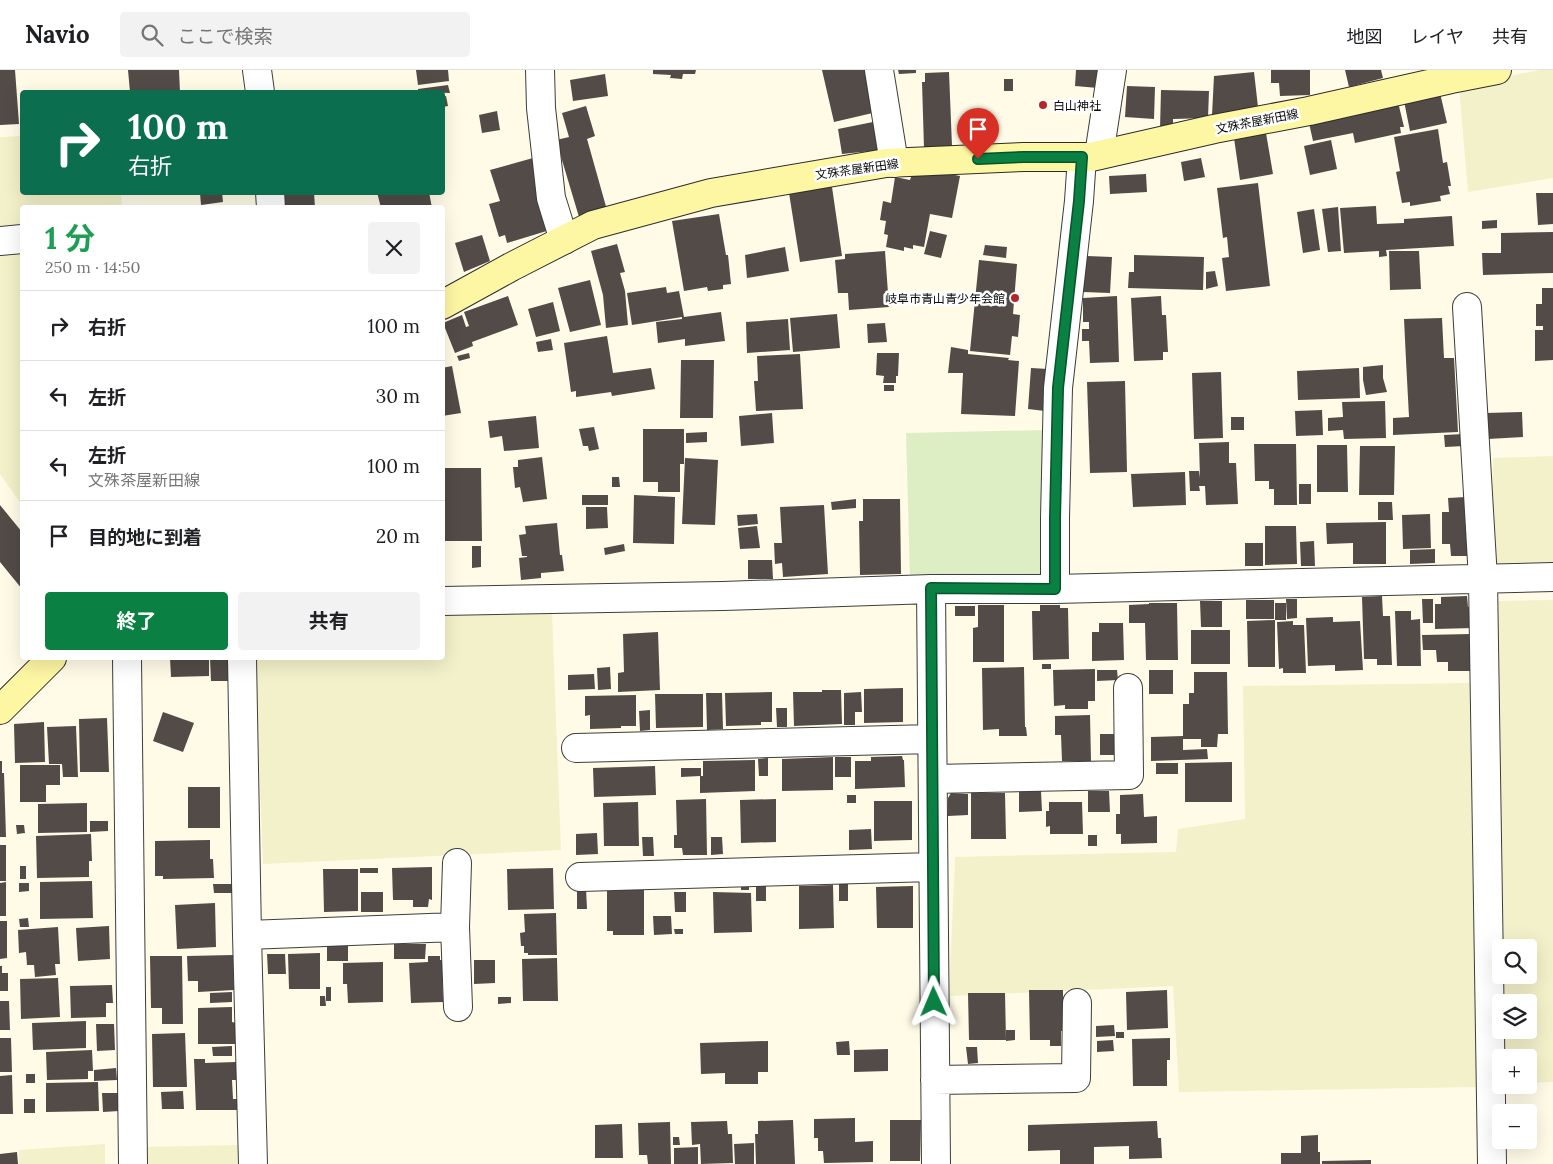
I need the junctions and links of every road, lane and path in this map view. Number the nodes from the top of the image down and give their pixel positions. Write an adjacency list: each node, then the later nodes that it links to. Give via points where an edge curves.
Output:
1 (257, 70): 6 (street)
2 (540, 70): 10 (street, via 551,198)
3 (879, 70): 8 (street)
4 (1112, 70): 7 (street)
5 (1497, 70): 7 (main road, 文殊茶屋新田線)
6 (260, 90)
7 (1091, 156): 8 (main road, 文殊茶屋新田線); 17 (street, via 1079,201 1058,388)
8 (894, 163): 10 (main road, 文殊茶屋新田線, via 711,193 593,225)
9 (20, 239): 11 (street)
10 (564, 240): 12 (main road, 文殊茶屋新田線)
11 (0, 241)
12 (445, 303)
13 (1467, 307): 15 (street)
14 (1553, 577): 15 (street)
15 (1483, 578): 17 (street); 38 (street)
16 (931, 588): 17 (street); 18 (street); 24 (street)
17 (1055, 589)
18 (445, 601)
19 (50, 660): 23 (main road)
20 (127, 660): 35 (street)
21 (242, 660): 31 (street)
22 (1128, 688): 26 (street, via 1129,775)
23 (0, 710)
24 (932, 739): 25 (street); 26 (street)
25 (576, 748)
26 (933, 779): 28 (street)
27 (457, 863): 30 (street)
28 (933, 868): 29 (street); 34 (street)
29 (580, 877)
30 (455, 927): 31 (street); 33 (street)
31 (247, 935): 36 (street)
32 (1078, 1003): 34 (street, via 1076,1078)
33 (458, 1006)
34 (935, 1080): 37 (street)
35 (133, 1164)
36 (253, 1164)
37 (936, 1164)
38 (1492, 1164)

